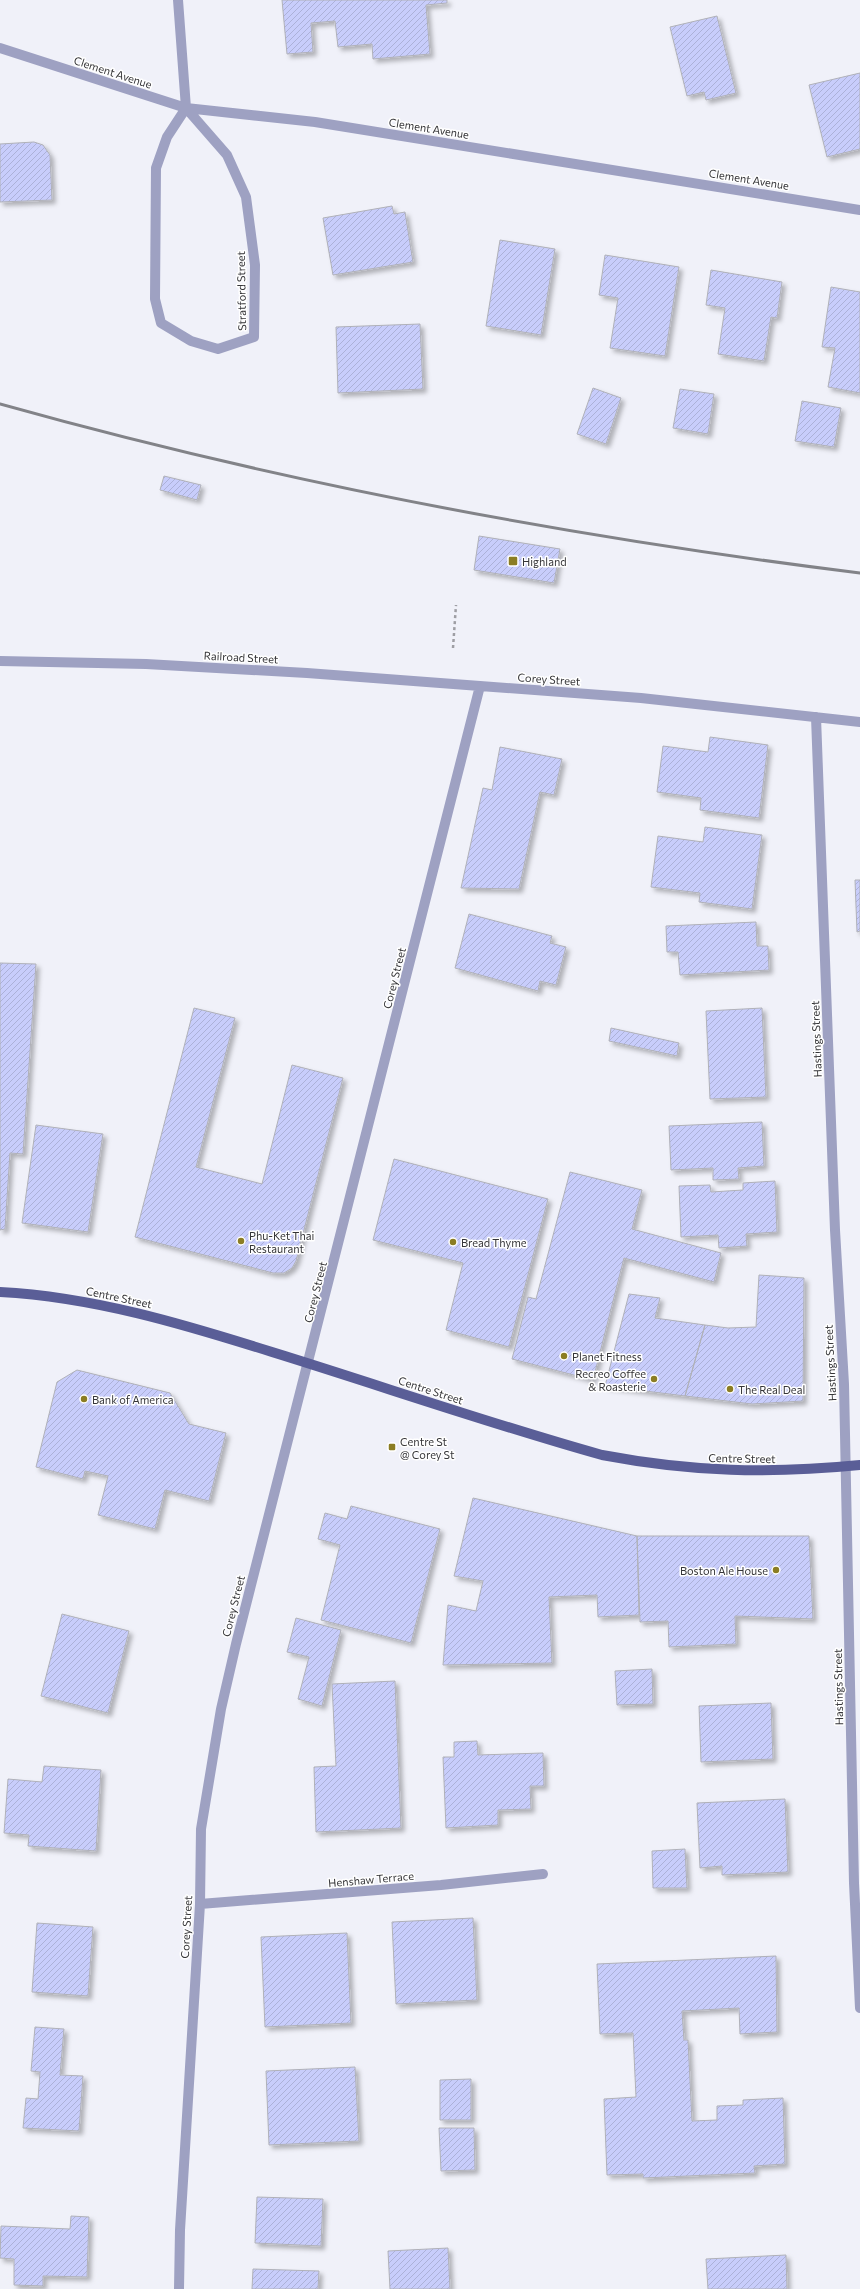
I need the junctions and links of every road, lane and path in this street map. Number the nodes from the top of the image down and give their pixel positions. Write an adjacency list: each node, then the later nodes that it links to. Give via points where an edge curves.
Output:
1 (178, 0): 3 (street)
2 (0, 48): 3 (street, Clement Avenue)
3 (186, 108): 3 (street, Stratford Street, via 226,155 246,197 255,265 254,336 218,349 191,341 161,323 155,299 156,168 167,137); 4 (street, Clement Avenue, via 315,122)
4 (860, 210)
5 (456, 605): 6 (path)
6 (453, 648)
7 (0, 661): 8 (street, Railroad Street, via 154,665)
8 (480, 686): 9 (street, Corey Street, via 641,698); 12 (street, Corey Street)
9 (816, 717): 10 (street, Corey Street); 14 (street, Hastings Street)
10 (860, 722)
11 (0, 1292): 12 (main road, Centre Street, via 52,1296 138,1313)
12 (309, 1363): 14 (main road, Centre Street, via 609,1457 722,1471); 16 (street, Corey Street, via 221,1710 201,1829)
13 (860, 1465): 14 (main road, Centre Street)
14 (846, 1467): 17 (street, Hastings Street, via 854,1882)
15 (543, 1874): 16 (street, Henshaw Terrace, via 441,1885)
16 (200, 1904): 18 (street, Corey Street, via 180,2230)
17 (860, 2008)
18 (179, 2289)

